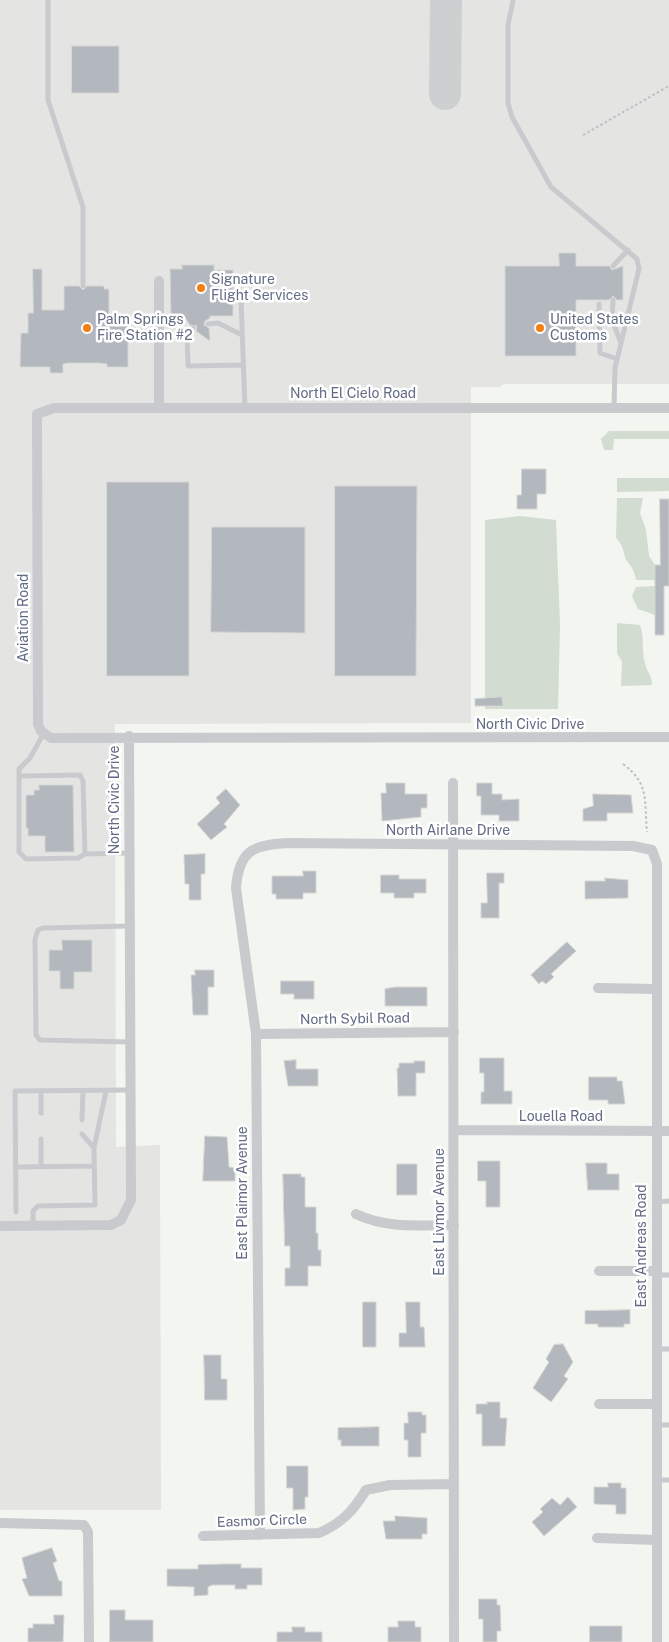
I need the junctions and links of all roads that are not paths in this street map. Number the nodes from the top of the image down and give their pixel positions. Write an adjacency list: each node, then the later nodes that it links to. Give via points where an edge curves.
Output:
1 (48, 0): 6 (lane, via 48,100 83,207)
2 (513, 1): 3 (lane, via 508,25 508,103 512,117 551,187)
3 (628, 250): 4 (lane); 13 (lane, via 637,259 639,269)
4 (613, 266)
5 (159, 281): 17 (street)
6 (83, 286)
7 (242, 299): 12 (lane)
8 (613, 300): 13 (lane, via 612,320)
9 (599, 304): 14 (lane, via 600,353)
10 (208, 324): 12 (lane, via 218,323)
11 (193, 328): 15 (lane, via 187,332 188,366)
12 (242, 335): 15 (lane)
13 (621, 343): 14 (lane)
14 (617, 359): 16 (lane)
15 (244, 365): 18 (lane)
16 (614, 407): 18 (street, North El Cielo Road); 19 (street, North El Cielo Road)
17 (159, 408): 18 (street, North El Cielo Road); 20 (street, North El Cielo Road, via 54,408)
18 (245, 408)
19 (669, 408)
20 (37, 414): 21 (street, Aviation Road, via 38,724)
21 (44, 733): 22 (street, via 51,738); 24 (lane, via 20,769)
22 (129, 736): 23 (street, North Civic Drive); 28 (street, North Civic Drive)
23 (669, 737)
24 (20, 776): 29 (lane, via 80,775 83,781); 29 (lane, via 19,852 26,859 78,858)
25 (453, 783): 26 (street, East Livmor Avenue)
26 (454, 844): 27 (street, North Airlane Drive, via 633,846); 30 (street, North Airlane Drive, via 288,843 261,845); 34 (street, East Livmor Avenue)
27 (652, 850): 33 (street, East Andreas Road, via 657,864)
28 (130, 853): 29 (lane); 31 (street, North Civic Drive)
29 (84, 854)
30 (247, 854): 35 (street, East Plaimor Avenue, via 237,869 236,888)
31 (130, 926): 36 (street, North Civic Drive); 36 (lane, via 43,928 38,930 35,948 36,1036 40,1040)
32 (598, 988): 33 (street)
33 (656, 989): 44 (street, East Andreas Road)
34 (454, 1032): 35 (street, North Sybil Road); 43 (street, East Livmor Avenue)
35 (256, 1034): 72 (street, East Plaimor Avenue)
36 (130, 1042): 37 (street, North Civic Drive)
37 (130, 1090): 40 (lane); 58 (street, North Civic Drive, via 131,1200 125,1215 111,1225)
38 (41, 1091): 39 (lane); 41 (lane); 50 (lane, via 15,1091)
39 (83, 1091): 40 (lane); 42 (lane)
40 (106, 1091): 48 (lane)
41 (41, 1113)
42 (82, 1120)
43 (454, 1130): 44 (street, Louella Road); 56 (street, East Livmor Avenue)
44 (656, 1131): 45 (street, Louella Road); 53 (street, East Andreas Road)
45 (669, 1131)
46 (82, 1134): 48 (lane)
47 (41, 1139): 51 (lane)
48 (94, 1148): 49 (lane)
49 (94, 1166): 51 (lane); 58 (lane, via 94,1205 38,1206 33,1211)
50 (16, 1167): 51 (lane); 54 (lane)
51 (41, 1167)
52 (669, 1201): 53 (lane)
53 (656, 1202): 60 (street, East Andreas Road)
54 (16, 1212)
55 (356, 1214): 56 (street, via 372,1222 389,1225)
56 (454, 1224): 70 (street, East Livmor Avenue)
57 (0, 1226): 58 (street, North Civic Drive)
58 (33, 1226)
59 (599, 1271): 60 (street)
60 (656, 1273): 61 (lane); 62 (street, East Andreas Road)
61 (669, 1275)
62 (656, 1350): 63 (lane); 65 (street, East Andreas Road)
63 (669, 1350)
64 (599, 1404): 65 (street)
65 (656, 1404): 66 (street, East Andreas Road)
66 (656, 1425): 67 (lane); 68 (street, East Andreas Road)
67 (669, 1425)
68 (657, 1480): 69 (lane); 75 (street, East Andreas Road)
69 (669, 1480)
70 (454, 1484): 72 (street, Easmor Circle, via 390,1485 366,1490 352,1513 336,1525 319,1532); 77 (street, East Livmor Avenue)
71 (0, 1523): 76 (street, via 84,1525 88,1532)
72 (260, 1535): 73 (street, Easmor Circle)
73 (203, 1536)
74 (597, 1538): 75 (street)
75 (658, 1540): 78 (street, East Andreas Road)
76 (89, 1642)
77 (454, 1642)
78 (658, 1642)

